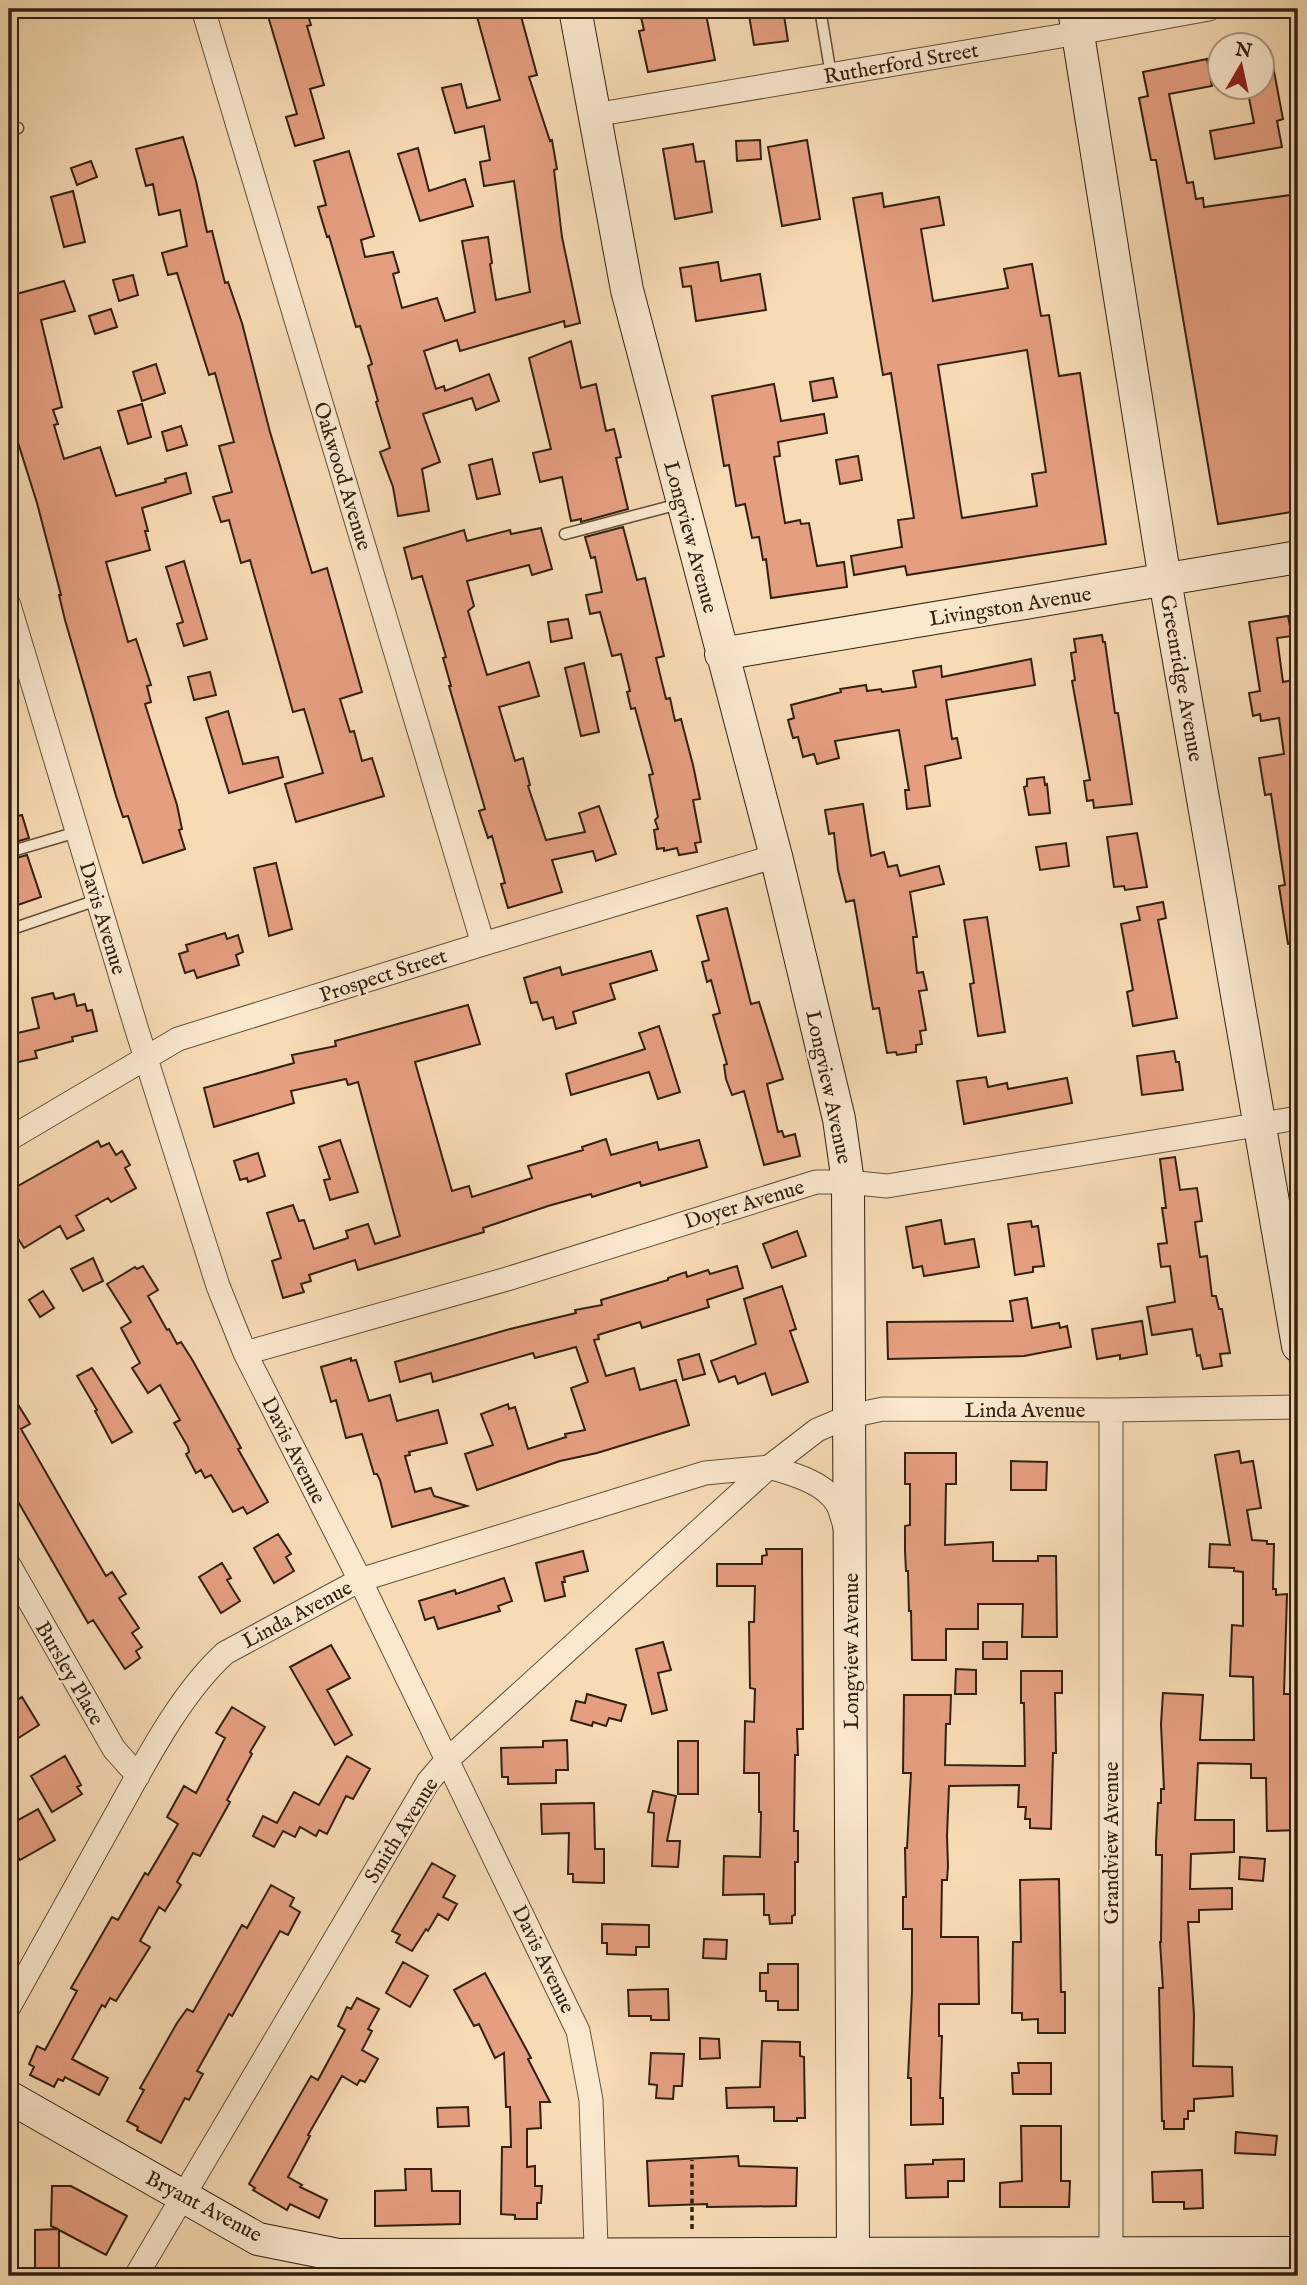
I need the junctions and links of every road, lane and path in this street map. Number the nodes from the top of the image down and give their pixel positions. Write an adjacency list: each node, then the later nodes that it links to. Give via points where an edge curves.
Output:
1 (203, 9): 19 (street, Oakwood Avenue)
2 (575, 9): 7 (street, Longview Avenue)
3 (820, 9): 6 (lane)
4 (1209, 9): 5 (street, Rutherford Street)
5 (1076, 21): 6 (street, Rutherford Street); 11 (street, Greenridge Avenue)
6 (831, 75): 7 (street, Rutherford Street)
7 (594, 115): 8 (street, Longview Avenue, via 627,290)
8 (682, 503): 9 (lane); 13 (street, Longview Avenue)
9 (565, 534)
10 (1298, 557): 11 (street, Livingston Avenue)
11 (1165, 580): 13 (street, Livingston Avenue); 22 (street, Greenridge Avenue)
12 (9, 605): 14 (street, Davis Avenue)
13 (721, 654): 16 (street, Longview Avenue)
14 (77, 832): 15 (lane); 17 (street, Davis Avenue)
15 (9, 852)
16 (776, 856): 19 (street, Prospect Street); 24 (street, Longview Avenue, via 839,1119)
17 (97, 900): 18 (lane); 20 (street, Davis Avenue)
18 (9, 930)
19 (483, 944): 20 (street, Prospect Street, via 178,1039)
20 (147, 1058): 23 (street, Prospect Street); 26 (street, Davis Avenue, via 214,1273)
21 (1298, 1118): 22 (street, Doyer Avenue)
22 (1260, 1124): 24 (street, Doyer Avenue, via 887,1186); 25 (street, Greenridge Avenue)
23 (9, 1139)
24 (848, 1182): 26 (street, Doyer Avenue, via 816,1182 507,1279); 29 (street, Longview Avenue)
25 (1298, 1346)
26 (245, 1353): 33 (street, Davis Avenue)
27 (1298, 1407): 28 (street, Linda Avenue)
28 (1111, 1410): 29 (street, Linda Avenue, via 883,1409); 44 (street, Grandview Avenue)
29 (850, 1416): 30 (street, Linda Avenue, via 817,1430); 31 (street, Longview Avenue)
30 (769, 1467): 31 (street, Linda Avenue, via 802,1478 830,1495); 33 (street, Linda Avenue, via 705,1474); 34 (street, Smith Avenue)
31 (851, 1543): 42 (street, Longview Avenue)
32 (9, 1565): 35 (street, Bursley Place, via 114,1749)
33 (360, 1580): 34 (street, Davis Avenue); 35 (street, Linda Avenue, via 225,1653 192,1690)
34 (446, 1762): 39 (street, Smith Avenue, via 428,1782); 43 (street, Davis Avenue, via 578,2031 591,2100)
35 (138, 1776): 36 (street, Linda Avenue)
36 (9, 2007)
37 (9, 2097): 39 (street, Bryant Avenue)
38 (692, 2160): 41 (path)
39 (184, 2197): 45 (street, Bryant Avenue, via 258,2239); 46 (street, Smith Avenue)
40 (1298, 2253): 44 (street, Bryant Avenue)
41 (692, 2254): 42 (street, Bryant Avenue); 43 (street, Bryant Avenue)
42 (852, 2264): 44 (street, Bryant Avenue)
43 (597, 2265): 45 (street, Bryant Avenue)
44 (1111, 2265)
45 (338, 2266)
46 (136, 2276)

